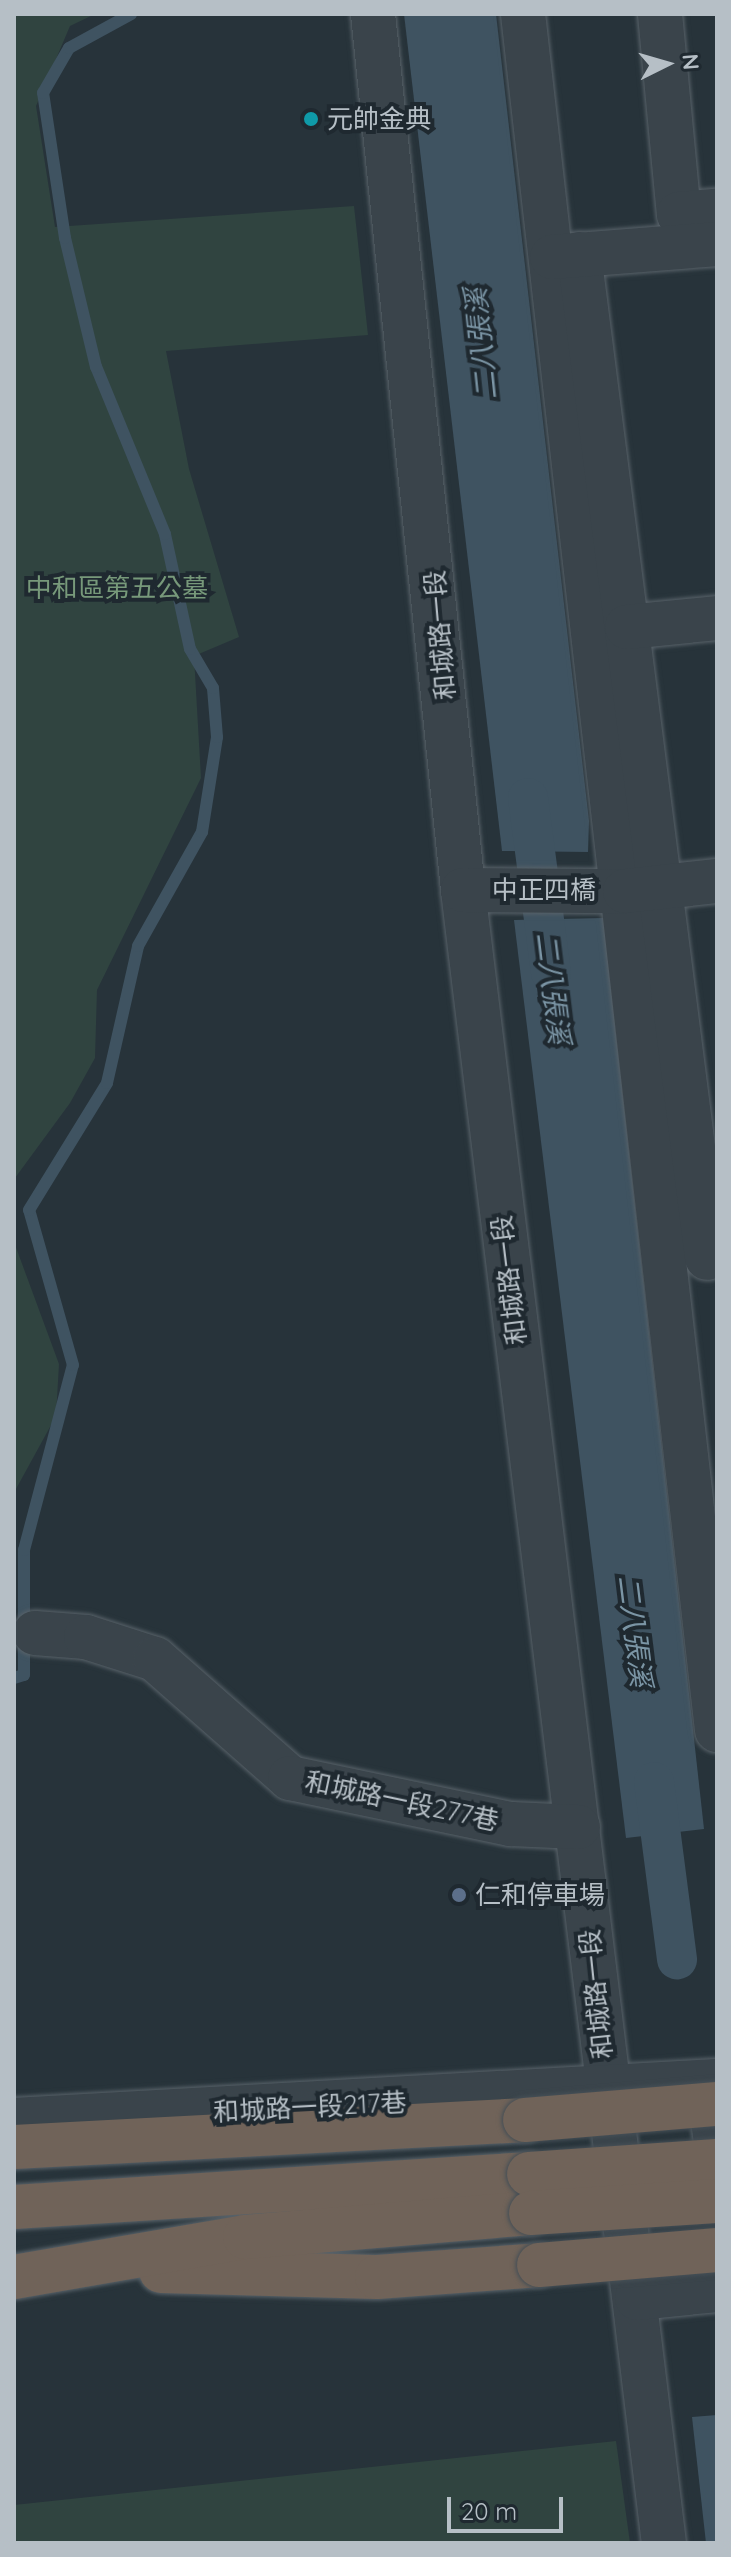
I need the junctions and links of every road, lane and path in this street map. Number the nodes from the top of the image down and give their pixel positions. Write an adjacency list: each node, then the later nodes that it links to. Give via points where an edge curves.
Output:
1 (373, 14): 11 (street, 和城路一段)
2 (523, 14): 6 (street)
3 (660, 14): 4 (street, via 679,214)
4 (717, 211)
5 (717, 244): 6 (street)
6 (565, 256): 8 (street); 10 (street)
7 (717, 618): 8 (street)
8 (627, 627): 10 (street)
9 (717, 881): 10 (street, 中正四橋)
10 (643, 889): 11 (street, 中正四橋); 12 (street); 14 (street)
11 (463, 890): 15 (street, 和城路一段)
12 (707, 1258)
13 (35, 1633): 15 (street, 和城路一段277巷, via 86,1637 155,1659 290,1778 511,1824)
14 (717, 1730)
15 (578, 1827): 17 (street, 和城路一段)
16 (715, 2085): 17 (street, 和城路一段217巷); 19 (highway, bridge, via 525,2120); 20 (street)
17 (606, 2090): 18 (street, 和城路一段217巷); 28 (street, 和城路一段)
18 (14, 2120)
19 (14, 2147)
20 (717, 2150)
21 (717, 2161): 23 (highway, bridge)
22 (717, 2201): 25 (highway, bridge, via 245,2237)
23 (14, 2207)
24 (717, 2250): 25 (highway, bridge, via 377,2277)
25 (75, 2269): 26 (highway)
26 (14, 2277)
27 (717, 2290): 28 (street)
28 (637, 2298): 29 (street, 和城路一段)
29 (664, 2543)

